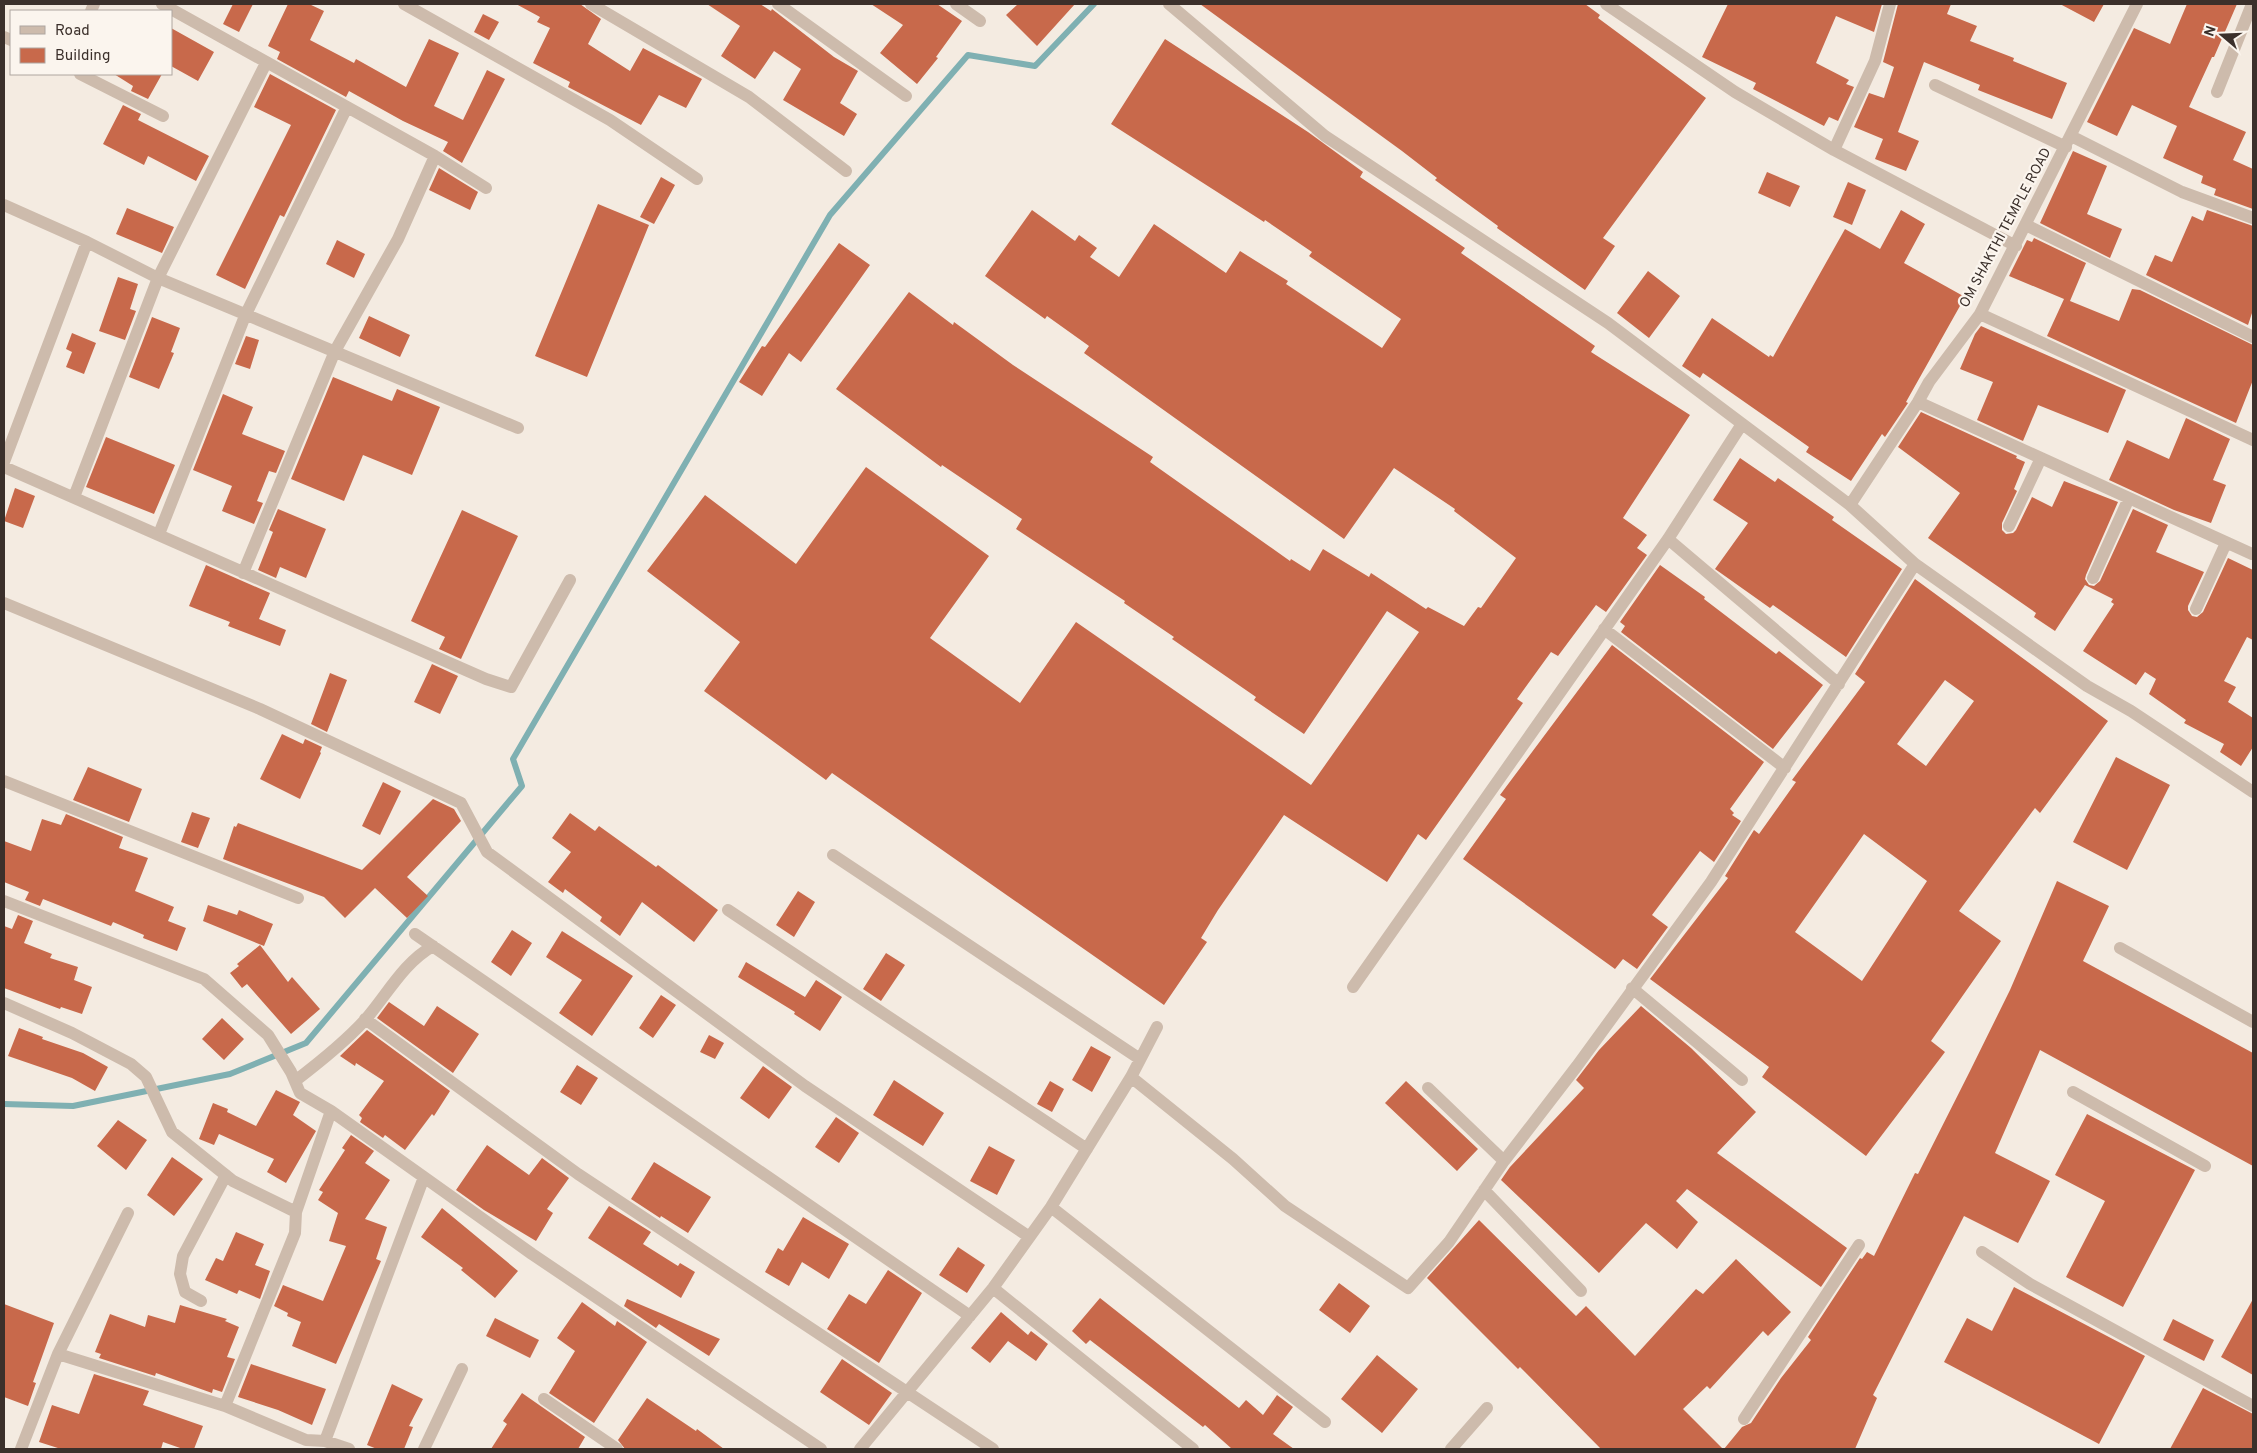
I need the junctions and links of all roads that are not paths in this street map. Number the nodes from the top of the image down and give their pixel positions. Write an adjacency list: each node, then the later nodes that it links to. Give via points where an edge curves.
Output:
1 (162, 4): 13 (street)
2 (404, 4): 24 (street, via 610,120)
3 (591, 4): 23 (street, via 749,97)
4 (778, 4): 17 (street)
5 (956, 4): 12 (street)
6 (1169, 4): 37 (street, via 1325,136 1608,323)
7 (1606, 4): 11 (street)
8 (1890, 4): 21 (street, via 1875,61)
9 (2137, 4): 20 (street, OM SHAKTHI TEMPLE ROAD)
10 (2252, 4): 16 (street)
11 (1619, 8): 21 (street, via 1735,92)
12 (980, 21)
13 (266, 63): 18 (street); 31 (street)
14 (82, 75): 19 (street)
15 (1935, 85): 20 (street)
16 (2217, 92)
17 (906, 96)
18 (347, 107): 22 (street); 33 (street)
19 (163, 116)
20 (2068, 142): 27 (street, via 2182,192); 28 (street, OM SHAKTHI TEMPLE ROAD)
21 (1834, 150): 30 (street)
22 (435, 156): 25 (street); 35 (street, via 398,239)
23 (846, 171)
24 (697, 179)
25 (486, 188)
26 (4, 206): 29 (street)
27 (2253, 218)
28 (2026, 225): 30 (street, OM SHAKTHI TEMPLE ROAD); 34 (street)
29 (87, 242): 31 (street); 41 (street)
30 (2016, 246): 32 (street, OM SHAKTHI TEMPLE ROAD)
31 (158, 278): 33 (street); 43 (street)
32 (1980, 314): 36 (street, OM SHAKTHI TEMPLE ROAD, via 1929,382); 39 (street)
33 (244, 316): 35 (street); 47 (street)
34 (2253, 336)
35 (335, 351): 38 (street); 52 (street)
36 (1918, 402): 40 (street); 45 (street, OM SHAKTHI TEMPLE ROAD)
37 (1742, 424): 45 (street); 48 (street)
38 (518, 428)
39 (2253, 440)
40 (2041, 458): 44 (street); 46 (street)
41 (4, 462)
42 (4, 467): 43 (street)
43 (74, 497): 47 (street)
44 (2130, 498): 49 (street); 53 (street)
45 (1850, 505): 51 (street)
46 (2010, 526)
47 (159, 534): 52 (street)
48 (1668, 539): 57 (street); 58 (street)
49 (2226, 542): 50 (street); 56 (street)
50 (2252, 554)
51 (1915, 564): 58 (street); 61 (street, via 2088,686 2131,710)
52 (243, 572): 54 (street, via 486,679 511,687)
53 (2093, 578)
54 (570, 580)
55 (4, 603): 91 (street, via 260,709 461,803 487,852 806,1086)
56 (2196, 610)
57 (1604, 629): 59 (street); 69 (street)
58 (1839, 684): 59 (street)
59 (1785, 768): 70 (street, via 1711,882)
60 (4, 780): 63 (street)
61 (2253, 792)
62 (833, 856): 75 (street)
63 (298, 898)
64 (4, 901): 78 (street, via 204,979 268,1035)
65 (728, 910): 82 (street)
66 (415, 934): 67 (street)
67 (433, 946): 72 (street, via 398,976); 97 (street)
68 (2120, 948): 73 (street)
69 (1353, 987)
70 (1632, 988): 77 (street); 83 (street)
71 (4, 1003): 85 (street, via 131,1064 146,1076 172,1132)
72 (365, 1019): 78 (street, via 323,1060); 100 (street, via 578,1174)
73 (2253, 1022)
74 (1156, 1027): 75 (street)
75 (1140, 1059): 76 (street)
76 (1131, 1077): 82 (street); 87 (street, via 1233,1159 1285,1206 1408,1288 1448,1242)
77 (1742, 1080)
78 (295, 1081): 81 (street, via 300,1093)
79 (1428, 1088): 83 (street)
80 (2073, 1092): 84 (street)
81 (331, 1111): 86 (street); 89 (street)
82 (1087, 1150): 88 (street)
83 (1504, 1161): 87 (street)
84 (2205, 1166)
85 (226, 1175): 89 (street, via 261,1197); 96 (street, via 183,1256 180,1274 185,1292)
86 (424, 1177): 107 (street); 112 (street)
87 (1484, 1190): 95 (street)
88 (1052, 1207): 91 (street); 106 (street)
89 (296, 1212): 102 (street, via 295,1233)
90 (128, 1213): 98 (street)
91 (1028, 1236): 94 (street)
92 (1859, 1244): 105 (street)
93 (1982, 1252): 103 (street, via 2030,1284)
94 (993, 1288): 97 (street); 115 (street)
95 (1581, 1290)
96 (201, 1301)
97 (970, 1316): 100 (street)
98 (58, 1354): 102 (street); 108 (street)
99 (462, 1369): 110 (street)
100 (907, 1391): 113 (street); 114 (street)
101 (544, 1400): 111 (street)
102 (225, 1406): 107 (street, via 306,1440)
103 (2253, 1406)
104 (1487, 1408): 116 (street)
105 (1744, 1419)
106 (1325, 1422)
107 (325, 1441): 109 (street)
108 (21, 1449)
109 (350, 1449)
110 (424, 1449)
111 (616, 1449)
112 (821, 1449)
113 (860, 1449)
114 (993, 1449)
115 (1193, 1449)
116 (1451, 1449)

